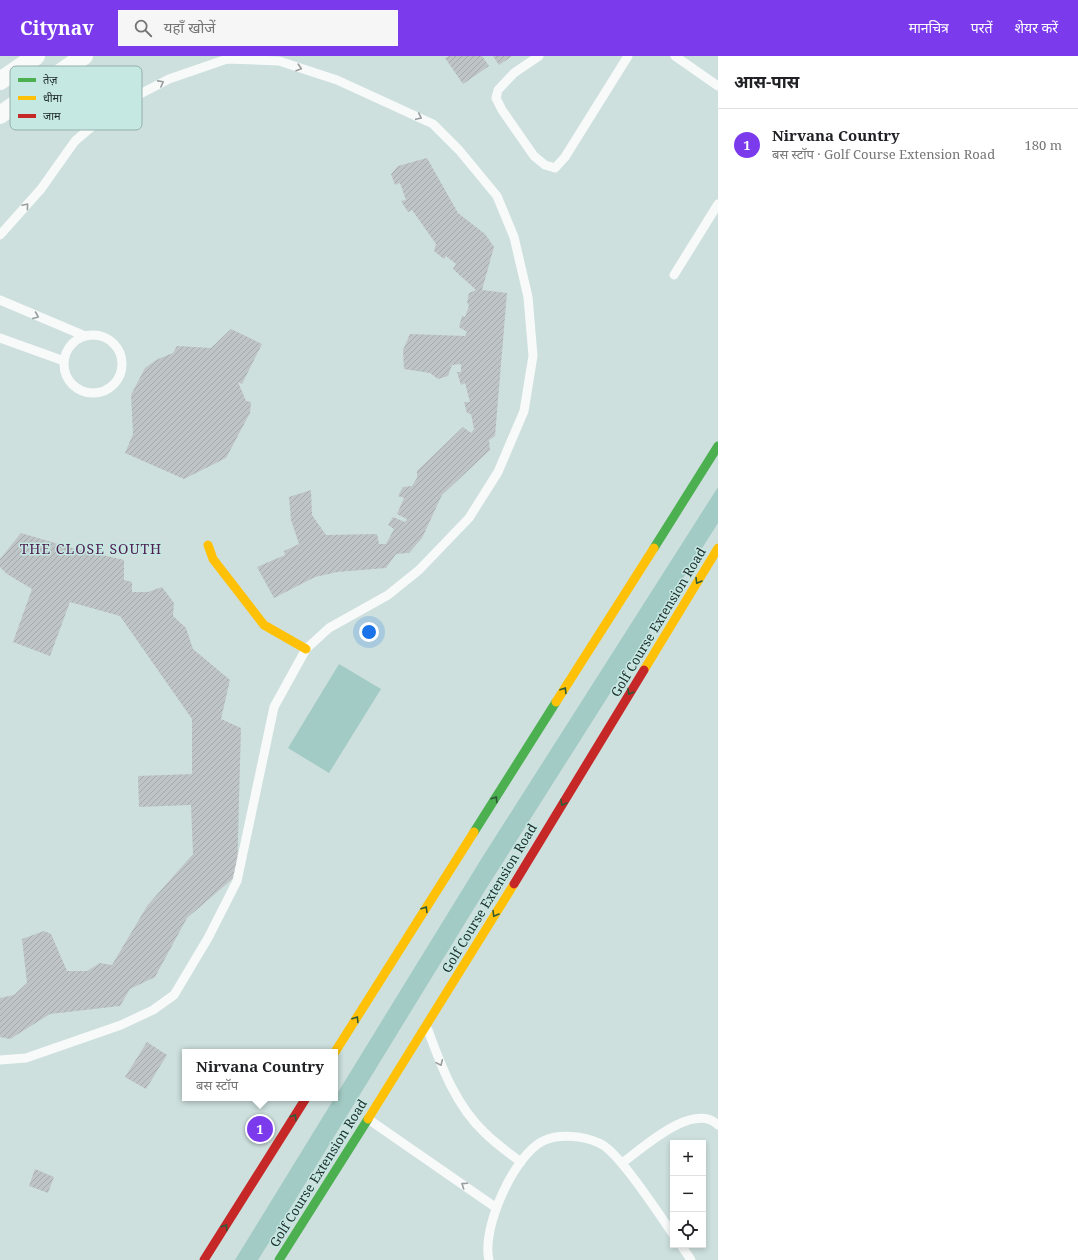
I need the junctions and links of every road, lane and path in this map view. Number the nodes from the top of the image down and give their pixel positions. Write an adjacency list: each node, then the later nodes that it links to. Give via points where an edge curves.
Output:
1 (84, 56): 7 (street)
2 (539, 56): 3 (lane, via 514,73 498,90 496,98 534,156 545,165 555,168 565,157)
3 (628, 56)
4 (675, 56): 10 (lane)
5 (29, 60): 6 (street)
6 (21, 66)
7 (70, 66)
8 (10, 74): 9 (street)
9 (0, 81)
10 (718, 86)
11 (142, 93): 25 (lane, one-way to 25, via 168,79 227,58 279,61 337,80 433,124 459,150 497,196 514,237 528,297 532,356 524,411 498,472 469,518 419,570 388,595 329,628)
12 (10, 108): 13 (street)
13 (0, 115)
14 (88, 130): 16 (lane, one-way to 14, via 41,189 75,141)
15 (718, 204): 17 (lane)
16 (0, 235)
17 (674, 275)
18 (0, 300): 19 (lane, one-way to 19)
19 (85, 336): 21 (lane, via 68,350); 21 (lane, via 97,335 108,339 116,346 122,356 123,368 115,383 102,393 90,394 79,390 70,383 65,373)
20 (0, 338): 21 (lane)
21 (64, 361)
22 (718, 446): 27 (main road, one-way to 22)
23 (208, 545): 25 (main road, via 213,559 264,625)
24 (718, 548): 26 (main road, Golf Course Extension Road, one-way to 26)
25 (306, 648): 28 (lane, via 274,707 237,880 208,938 174,995 153,1010 121,1025 26,1058)
26 (426, 1027): 30 (main road, Golf Course Extension Road); 32 (lane, one-way to 32, via 440,1064 467,1113 485,1133)
27 (337, 1049)
28 (0, 1060)
29 (304, 1101): 37 (main road, one-way to 29)
30 (368, 1119): 34 (lane, one-way to 30); 38 (main road, Golf Course Extension Road)
31 (718, 1125): 33 (lane, via 697,1117 668,1129)
32 (521, 1162): 33 (lane, via 544,1140 568,1136 601,1143); 34 (lane)
33 (622, 1163): 35 (lane)
34 (495, 1207): 39 (lane, via 488,1254)
35 (670, 1230)
36 (683, 1248): 40 (lane)
37 (204, 1260)
38 (279, 1260)
39 (490, 1260)
40 (691, 1260)

